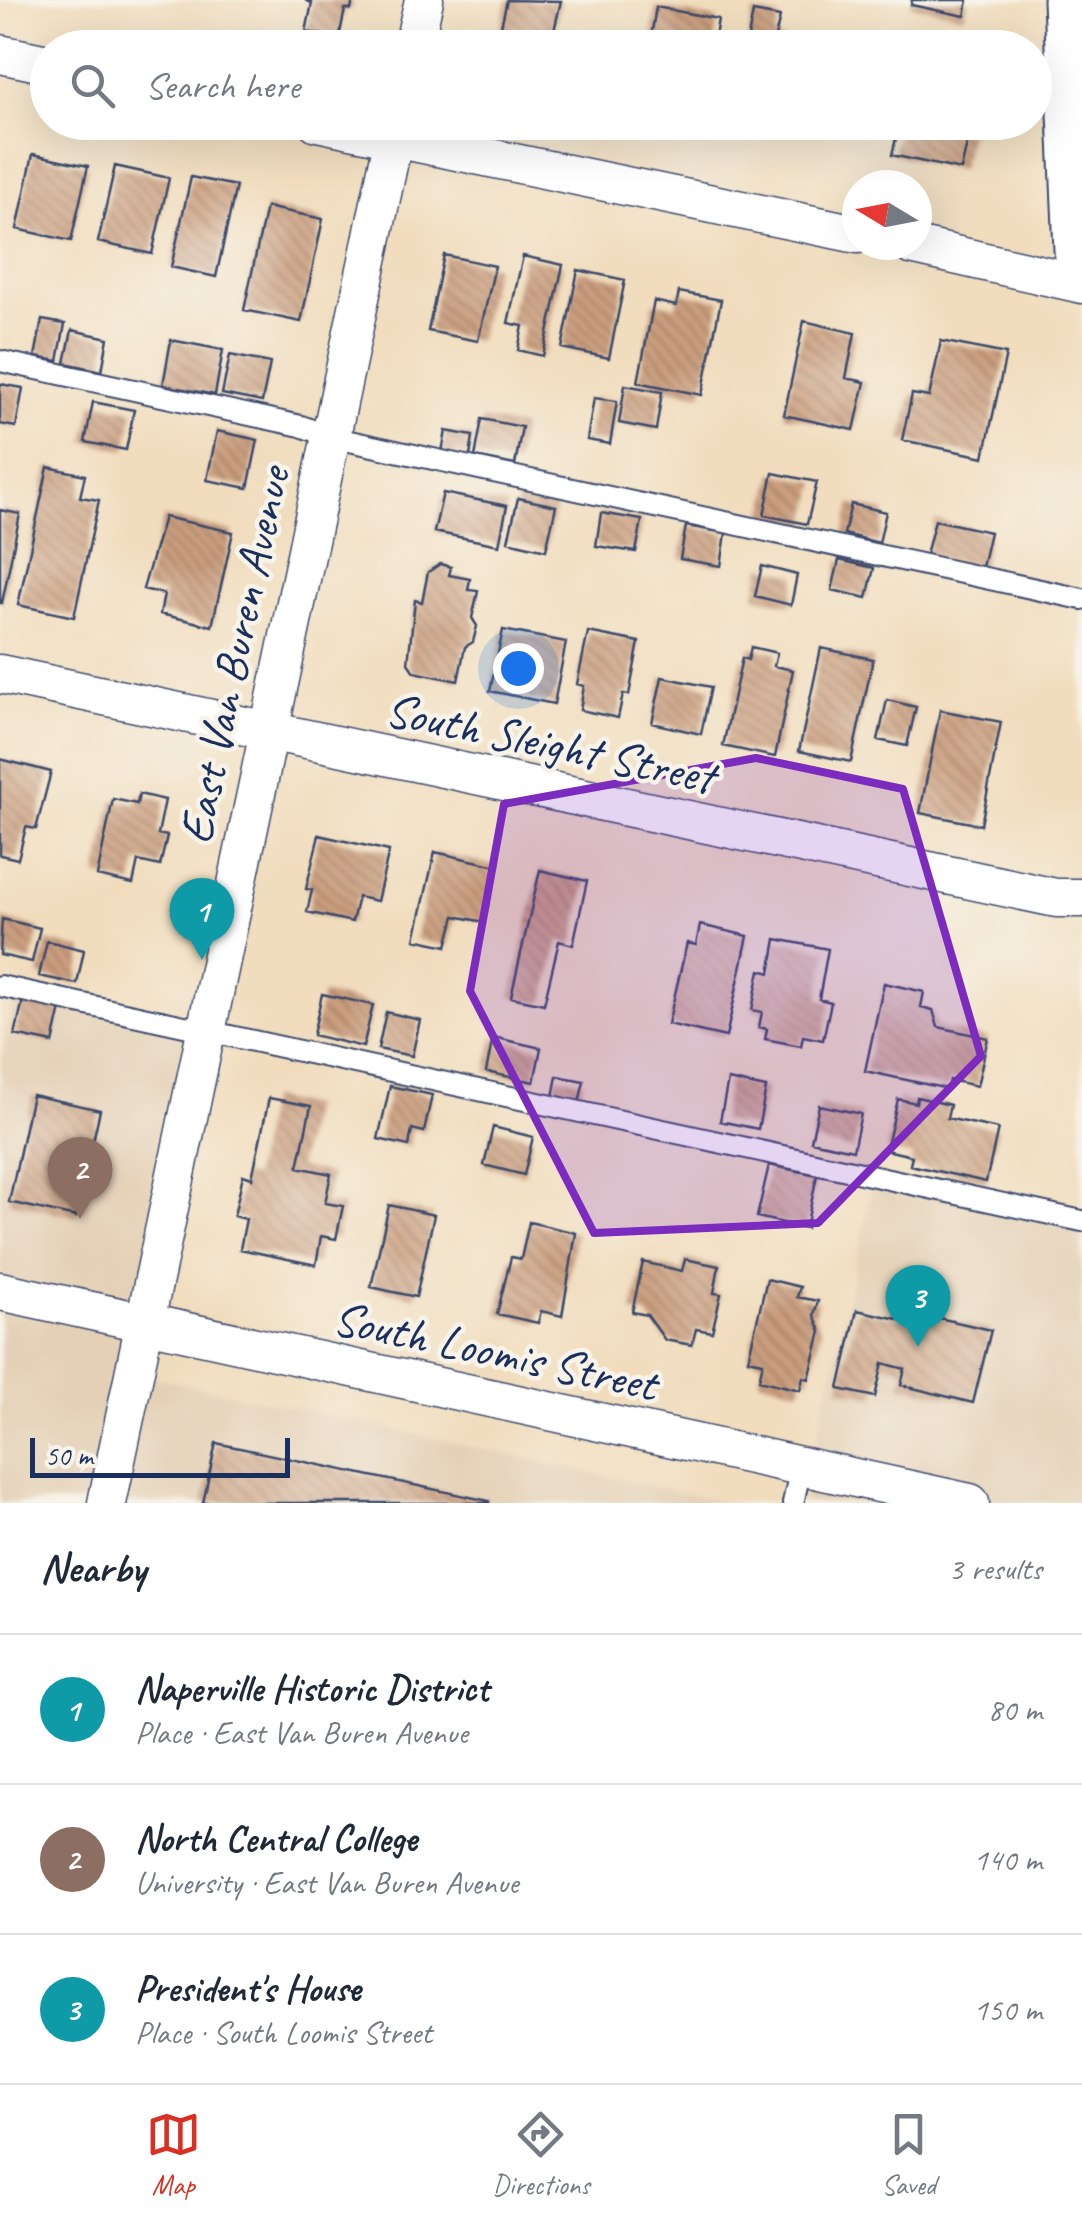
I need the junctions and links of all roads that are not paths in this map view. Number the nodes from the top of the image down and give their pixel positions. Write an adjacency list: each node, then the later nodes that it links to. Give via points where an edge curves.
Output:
1 (424, 0): 3 (street)
2 (1071, 0): 10 (main road)
3 (418, 30)
4 (0, 54): 5 (street)
5 (30, 60)
6 (394, 140): 13 (street, East Van Buren Avenue)
7 (436, 140): 8 (street)
8 (842, 231)
9 (932, 250): 11 (street)
10 (1082, 250)
11 (1082, 284)
12 (0, 361): 13 (lane)
13 (331, 437): 14 (lane); 16 (street, East Van Buren Avenue)
14 (1082, 599)
15 (0, 674): 16 (street, South Sleight Street)
16 (268, 734): 17 (street, South Sleight Street, via 1056,898); 19 (street, East Van Buren Avenue)
17 (1082, 898)
18 (0, 986): 19 (lane)
19 (204, 1030): 20 (lane); 22 (street, East Van Buren Avenue)
20 (1082, 1220)
21 (0, 1292): 22 (street, South Loomis Street)
22 (144, 1325): 23 (street, South Loomis Street); 24 (street, East Van Buren Avenue)
23 (797, 1485): 25 (street, South Loomis Street)
24 (107, 1503)
25 (970, 1503)

